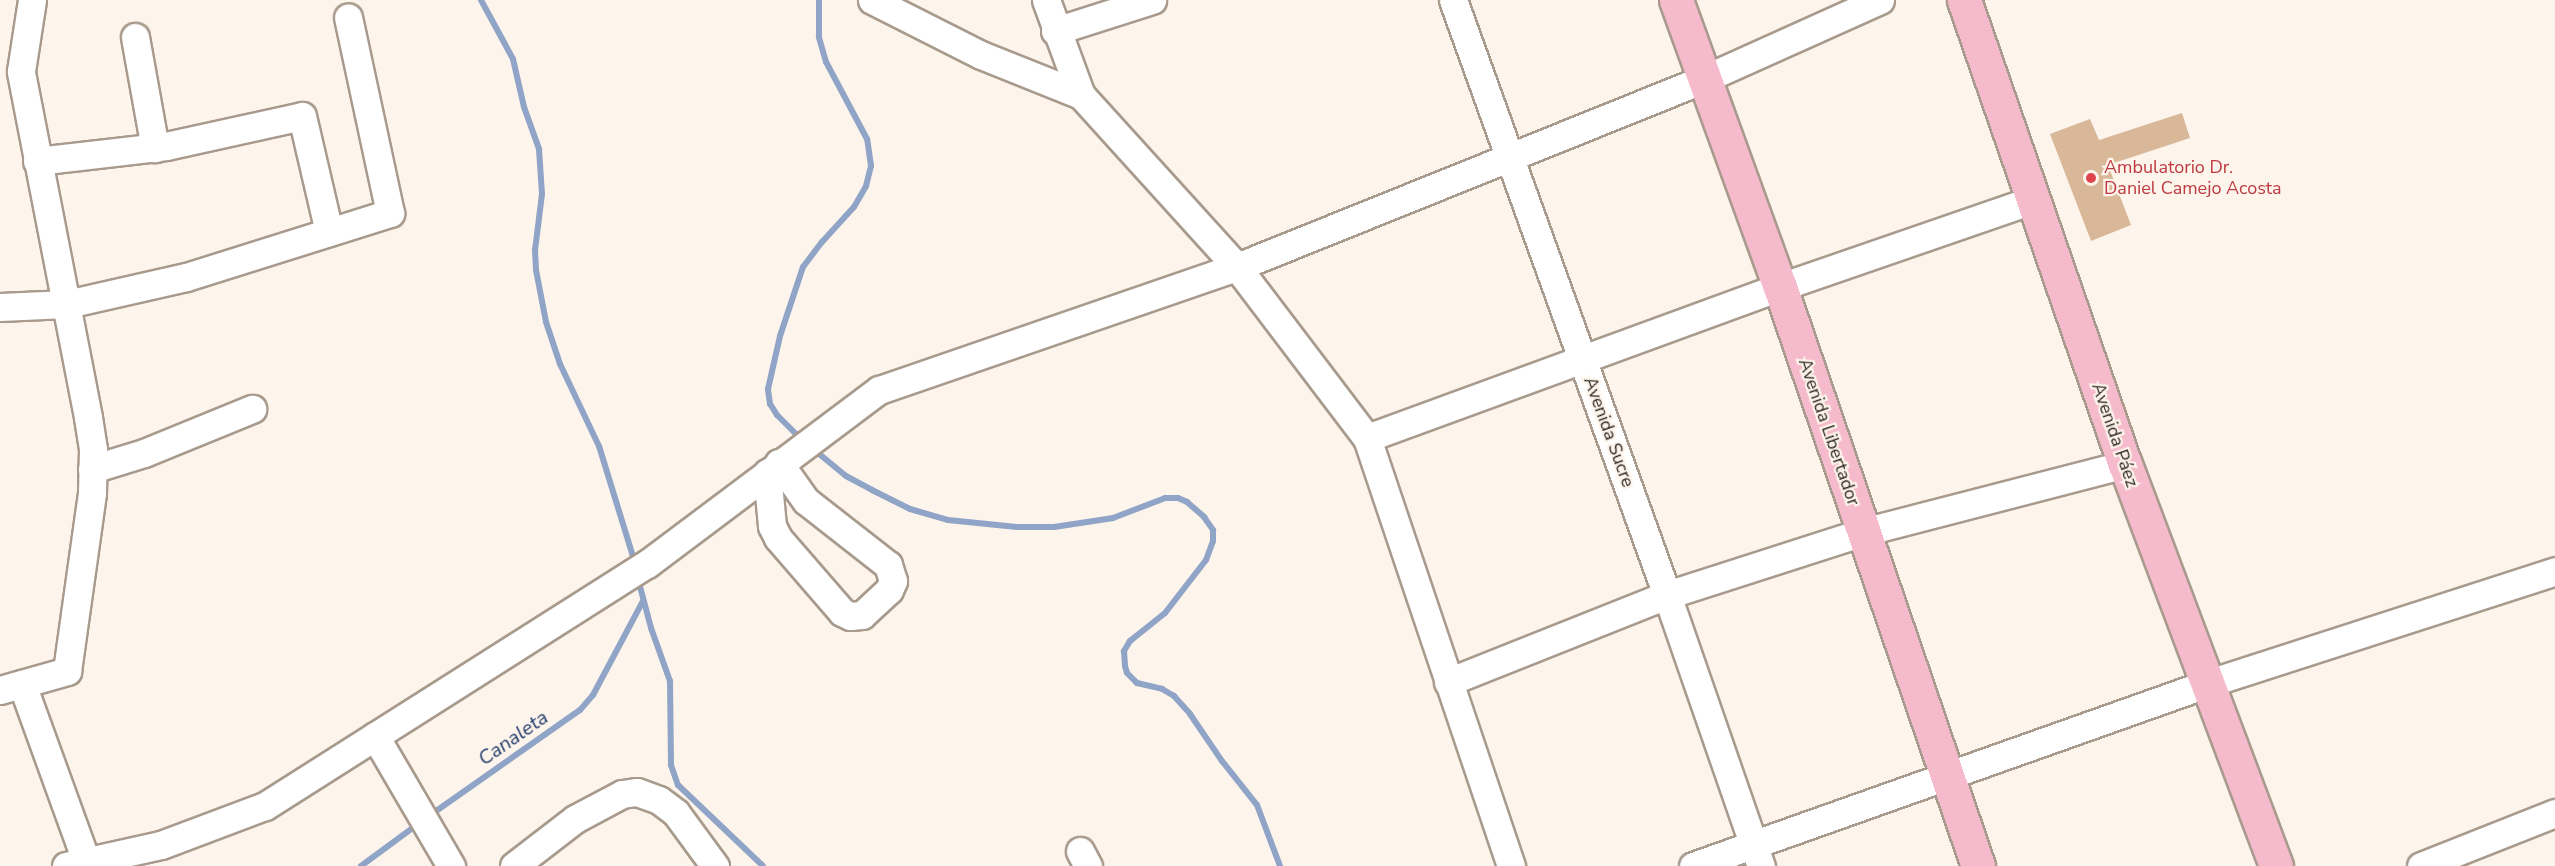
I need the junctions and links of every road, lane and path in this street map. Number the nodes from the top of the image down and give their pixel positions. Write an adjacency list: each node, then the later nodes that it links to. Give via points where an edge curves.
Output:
1 (32, 0): 12 (street)
2 (872, 0): 14 (street, via 981,55)
3 (1046, 0): 10 (street)
4 (1152, 0): 10 (street)
5 (1453, 0): 16 (street, Avenida Sucre)
6 (1676, 0): 13 (main road, Avenida Libertador)
7 (1880, 0): 13 (street)
8 (1964, 0): 18 (main road, Avenida Páez)
9 (348, 17): 19 (street, via 390,213)
10 (1055, 31): 14 (street)
11 (135, 37): 15 (street)
12 (11, 70): 17 (street)
13 (1704, 79): 16 (street); 21 (main road, Avenida Libertador)
14 (1081, 95): 20 (street)
15 (155, 148): 17 (street); 19 (street, via 302,116)
16 (1509, 158): 20 (street); 24 (street, Avenida Sucre)
17 (38, 161): 22 (street)
18 (2033, 200): 21 (street); 28 (main road, Avenida Páez)
19 (329, 232): 22 (street, via 186,278)
20 (1237, 267): 26 (street); 27 (street, via 879,390)
21 (1780, 287): 24 (street); 30 (main road, Avenida Libertador)
22 (67, 303): 23 (street); 29 (street, via 90,428)
23 (0, 307)
24 (1583, 360): 26 (street); 32 (street, Avenida Sucre)
25 (252, 409): 29 (street, via 144,453)
26 (1367, 438): 33 (street)
27 (790, 455): 27 (street, via 806,501 888,565 893,580 889,590 862,615 842,612 772,526); 36 (street, via 637,570)
28 (2125, 464): 30 (street); 34 (main road, Avenida Páez)
29 (92, 469): 35 (street, via 67,671)
30 (1863, 532): 32 (street); 37 (main road, Avenida Libertador)
31 (2555, 571): 34 (street)
32 (1667, 595): 33 (street); 39 (street, Avenida Sucre)
33 (1448, 682): 45 (street)
34 (2206, 684): 37 (street); 48 (main road, Avenida Páez)
35 (11, 687): 41 (street)
36 (375, 736): 40 (street, via 265,806); 42 (street)
37 (1946, 776): 39 (street); 47 (main road, Avenida Libertador)
38 (2555, 813): 49 (street)
39 (1757, 854): 46 (street)
40 (129, 859): 41 (street)
41 (76, 864)
42 (451, 866)
43 (514, 866): 44 (street, via 575,819 622,794 637,792 659,800 676,813)
44 (715, 866)
45 (1511, 866)
46 (1693, 866)
47 (1978, 866)
48 (2276, 866)
49 (2421, 866)

